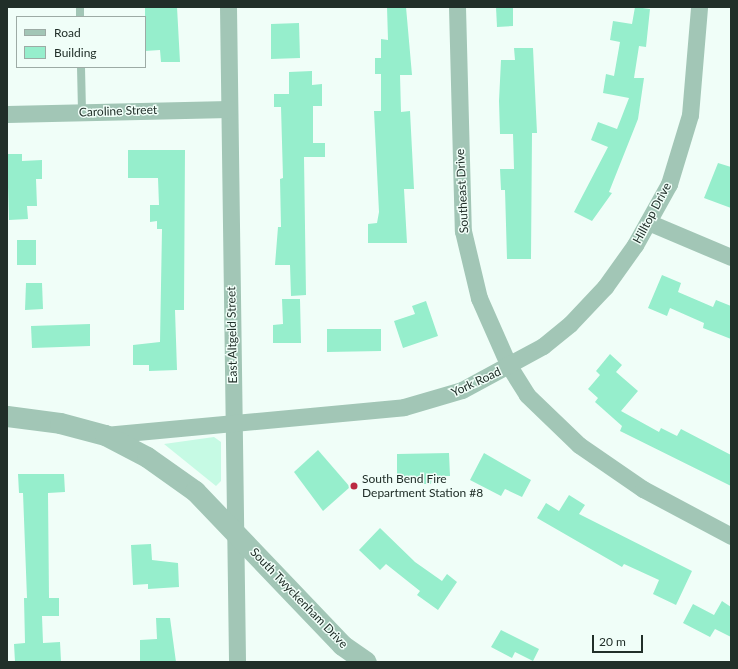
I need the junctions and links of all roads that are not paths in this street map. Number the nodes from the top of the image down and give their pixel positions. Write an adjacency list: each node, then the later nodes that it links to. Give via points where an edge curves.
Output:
1 (228, 7): 5 (street, East Altgeld Street)
2 (457, 7): 10 (street, Southeast Drive, via 463,231 479,298)
3 (699, 7): 8 (street, Hilltop Drive, via 693,94 686,134 669,184)
4 (81, 68): 6 (lane)
5 (229, 109): 6 (street, Caroline Street); 12 (street, East Altgeld Street)
6 (82, 112): 7 (street, Caroline Street)
7 (7, 114)
8 (648, 222): 9 (street); 10 (street, Hilltop Drive, via 605,287 570,324)
9 (731, 257)
10 (509, 366): 12 (street, York Road, via 462,390 404,407); 15 (street, York Road, via 527,395 578,445 643,488)
11 (7, 416): 13 (street, via 60,423)
12 (232, 422): 13 (street); 14 (street, East Altgeld Street)
13 (105, 435): 14 (street, South Twyckenham Drive, via 147,457 195,491)
14 (235, 531): 16 (street, East Altgeld Street); 17 (street, South Twyckenham Drive, via 342,645)
15 (731, 536)
16 (237, 662)
17 (366, 662)

